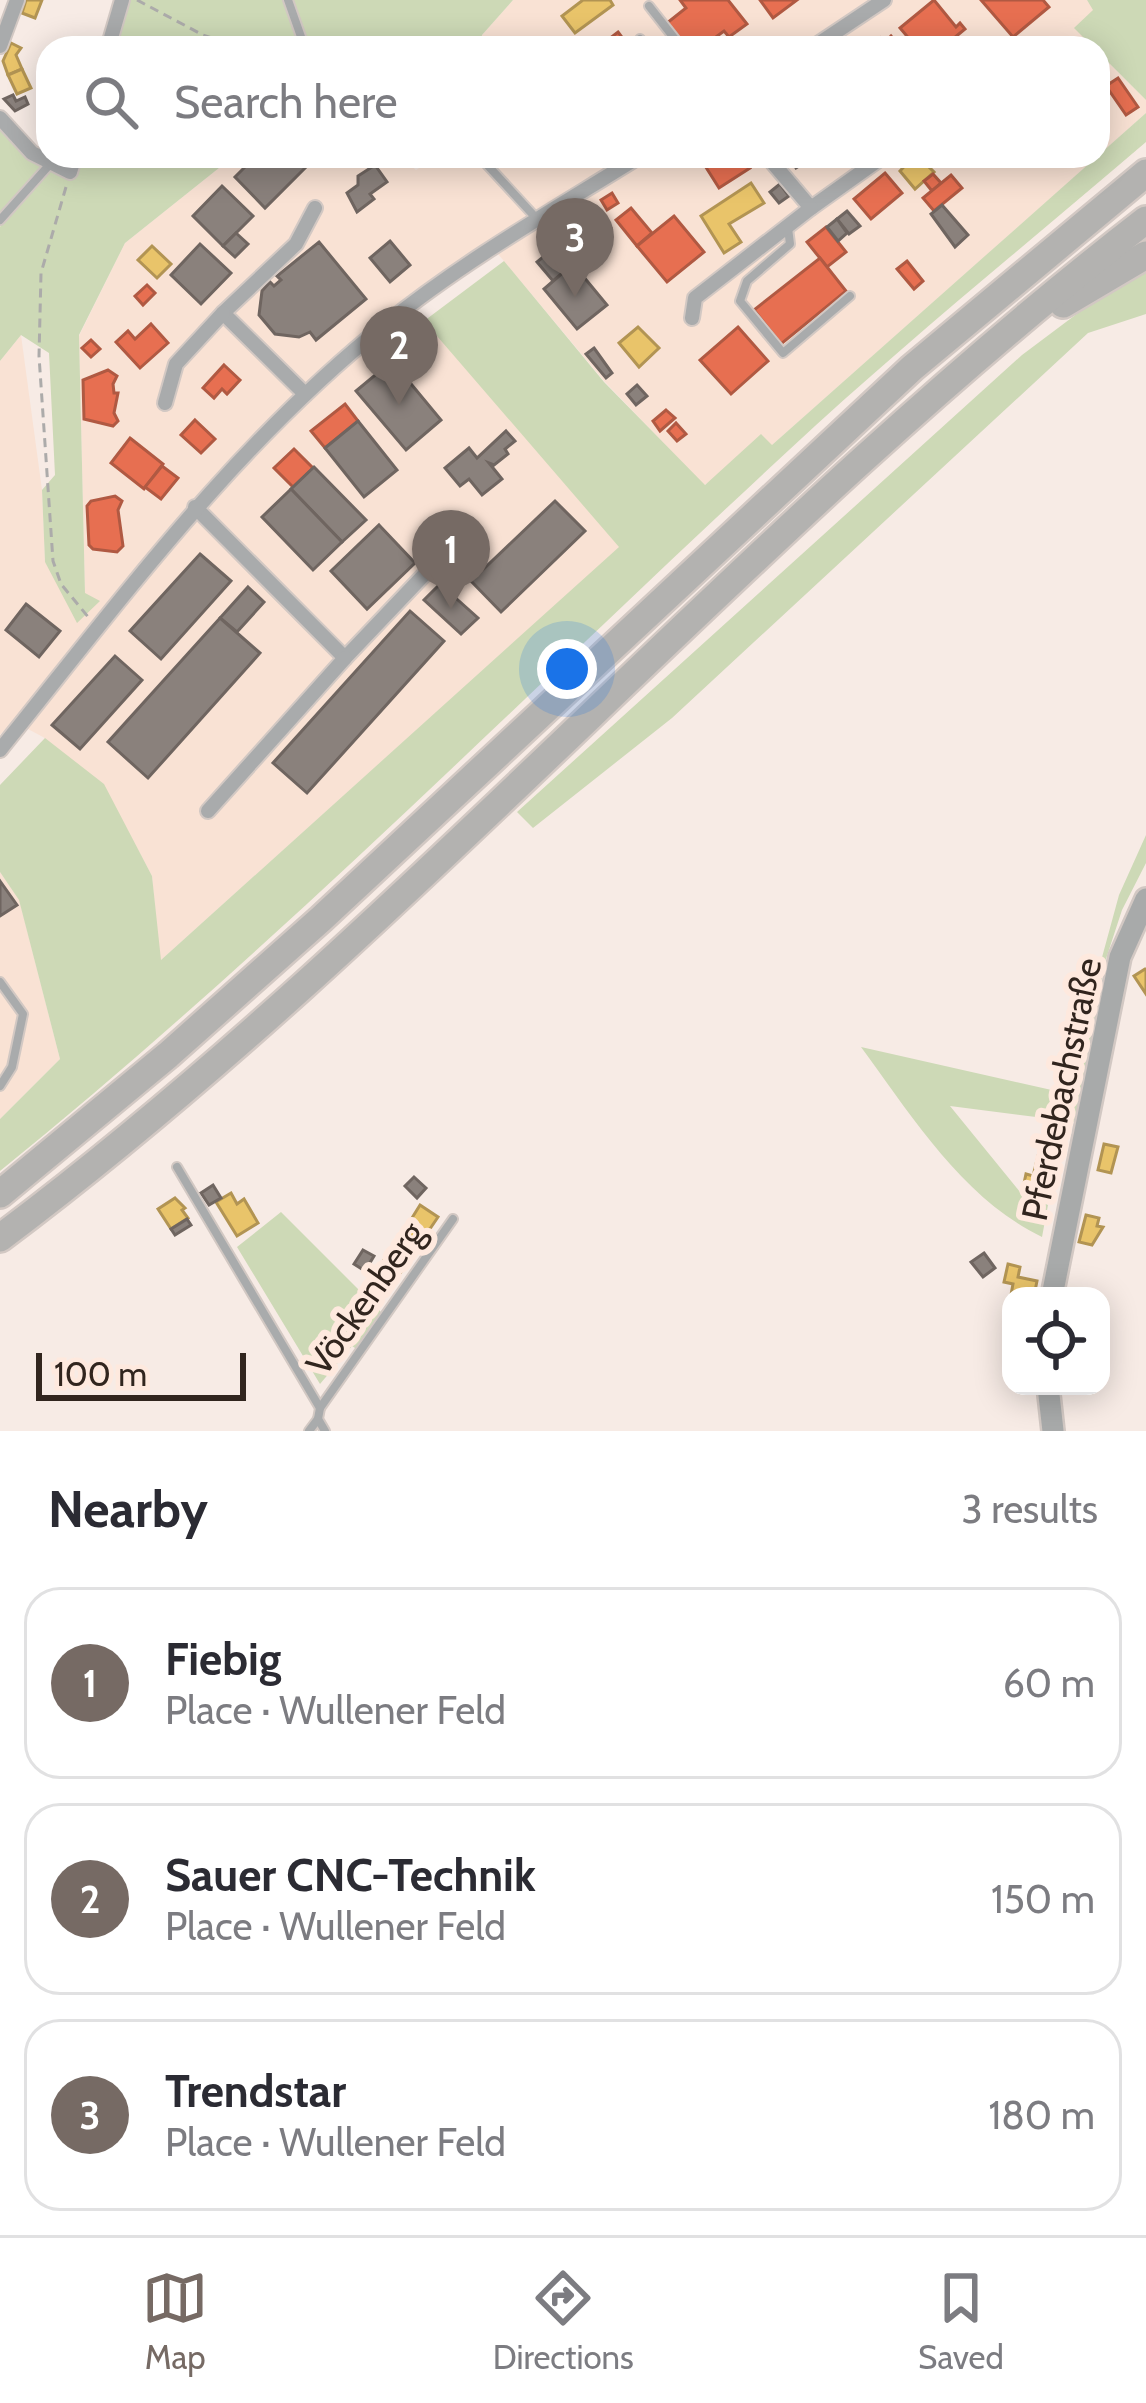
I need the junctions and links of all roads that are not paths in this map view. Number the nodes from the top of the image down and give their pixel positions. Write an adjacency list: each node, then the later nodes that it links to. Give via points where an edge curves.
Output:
1 (17, 0): 10 (street)
2 (122, 0): 6 (street)
3 (288, 0): 7 (lane)
4 (884, 0): 9 (street)
5 (649, 6): 8 (lane)
6 (112, 36)
7 (301, 36)
8 (673, 36)
9 (830, 36)
10 (0, 46)
11 (0, 118): 12 (street)
12 (36, 154)
13 (46, 168): 21 (lane)
14 (490, 168): 22 (lane)
15 (617, 168): 22 (street)
16 (777, 168): 20 (street)
17 (867, 168): 20 (street)
18 (1146, 173): 41 (highway, via 912,368 321,919)
19 (315, 208): 27 (street, via 296,244)
20 (811, 208): 24 (street)
21 (0, 220)
22 (538, 220): 30 (street, via 416,300)
23 (1146, 220): 29 (highway)
24 (788, 226): 26 (lane, via 790,244 747,281 740,301 774,346 783,352); 28 (street, via 694,298)
25 (1146, 255): 29 (highway)
26 (850, 296)
27 (223, 313): 30 (street); 31 (street, via 176,364)
28 (692, 318)
29 (1001, 337): 43 (highway, via 347,944)
30 (305, 394): 32 (street)
31 (165, 403)
32 (196, 508): 34 (street); 35 (street)
33 (447, 523): 34 (street, via 440,558)
34 (345, 658): 36 (street)
35 (0, 750)
36 (208, 811)
37 (1146, 899): 44 (main road, Pferdebachstraße, via 1120,957)
38 (0, 982): 39 (lane, via 22,1014)
39 (0, 1086)
40 (177, 1167): 46 (lane)
41 (0, 1194)
42 (453, 1219): 46 (lane, Vöckenberg)
43 (0, 1238)
44 (1054, 1287)
45 (1049, 1395): 49 (main road)
46 (319, 1413): 47 (lane, Vöckenberg); 48 (lane)
47 (309, 1431)
48 (326, 1431)
49 (1053, 1431)

